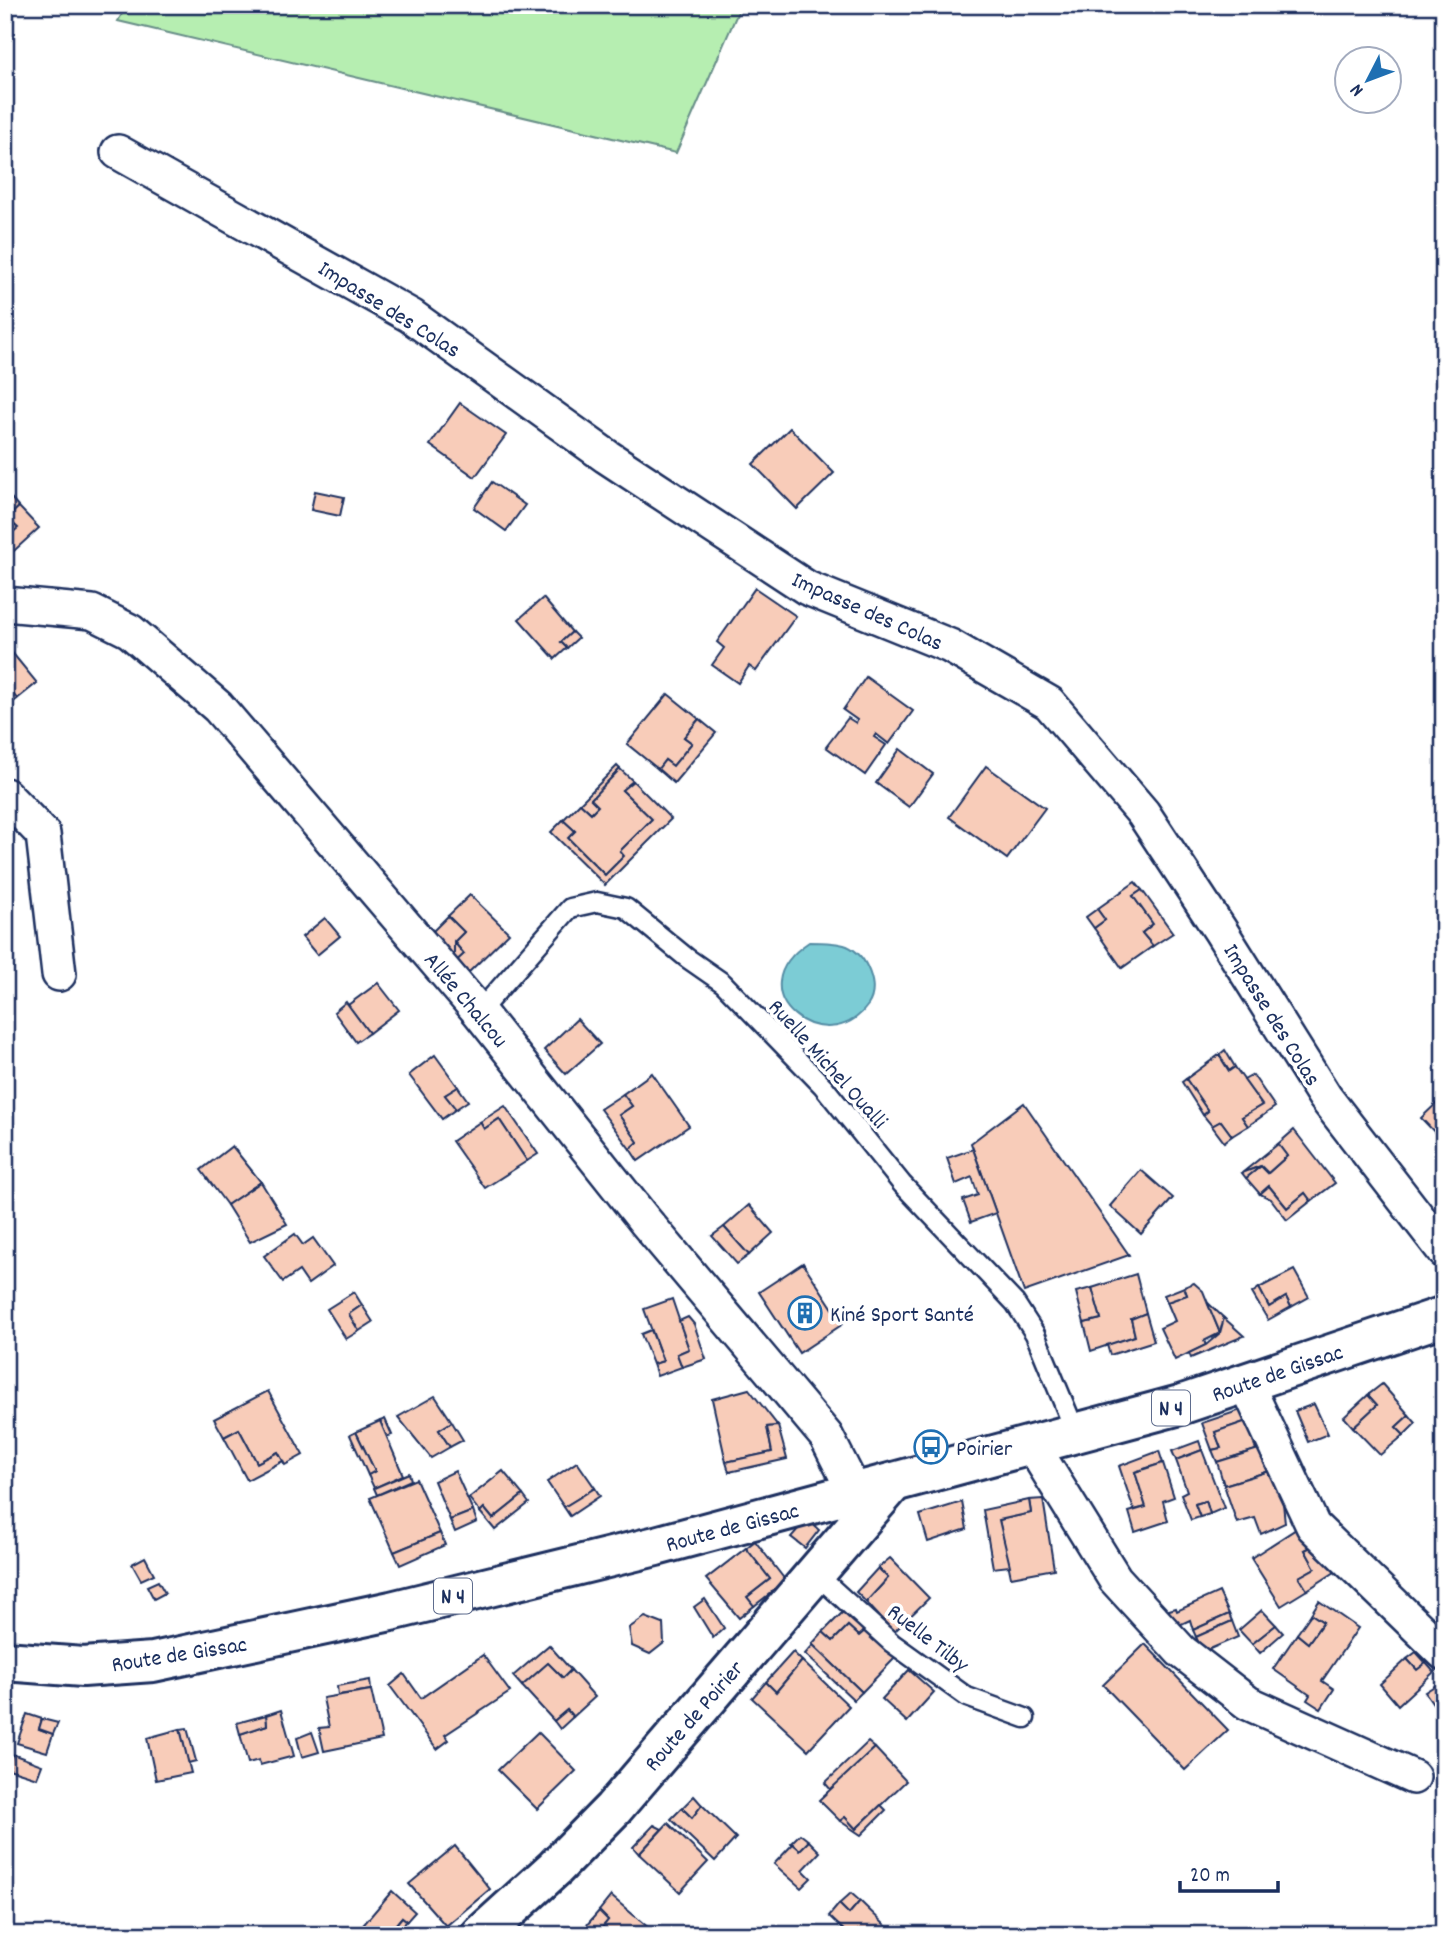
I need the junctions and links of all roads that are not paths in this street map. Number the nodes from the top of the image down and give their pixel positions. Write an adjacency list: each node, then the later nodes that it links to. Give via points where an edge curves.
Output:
1 (118, 152): 6 (street, Impasse des Colas, via 411,316 606,456 807,588 950,646 1049,703 1143,813 1325,1097)
2 (5, 604): 5 (street, Allée Chalcou, via 92,612 130,631 218,708)
3 (5, 794): 4 (street, via 43,834)
4 (59, 974)
5 (479, 1012): 9 (lane, Ruelle Michel Oualli, via 570,908 597,902 626,908 723,983 823,1086 901,1184 1016,1303 1035,1334); 12 (street, Allée Chalcou, via 645,1221 826,1436)
6 (1444, 1251)
7 (1444, 1316): 8 (main road, Route de Gissac / N 4)
8 (1246, 1383): 9 (main road, Route de Gissac / N 4); 14 (street, via 1313,1526)
9 (1076, 1433): 10 (main road, Route de Gissac / N 4)
10 (1032, 1446): 11 (main road, Route de Gissac / N 4); 17 (street, via 1115,1579 1181,1651 1248,1703)
11 (893, 1483): 12 (main road, Route de Gissac / N 4); 13 (main road, Route de Poirier)
12 (855, 1493): 15 (main road, Route de Gissac / N 4, via 391,1611 152,1662 83,1667)
13 (816, 1574): 16 (lane, Ruelle Tilby, via 892,1643 967,1697); 18 (main road, Route de Poirier, via 613,1809)
14 (1444, 1653)
15 (5, 1661)
16 (1025, 1718)
17 (1413, 1777)
18 (481, 1935)

